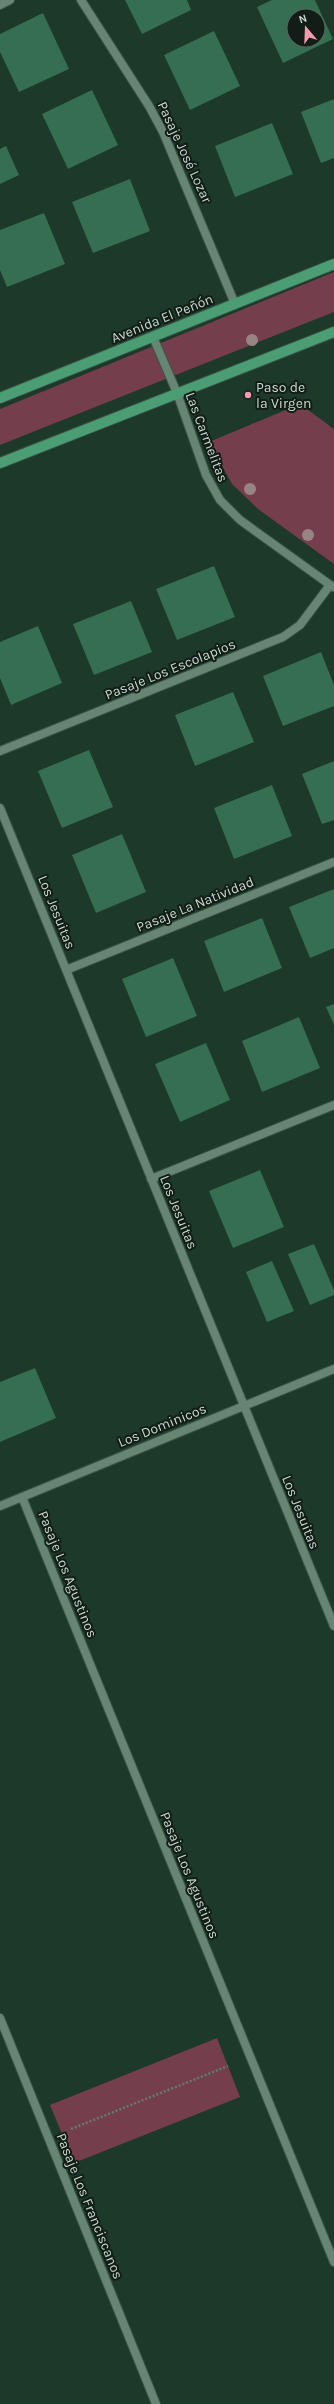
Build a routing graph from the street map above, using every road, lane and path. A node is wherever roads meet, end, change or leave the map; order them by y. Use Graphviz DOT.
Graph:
graph roads {
  1 [pos="10,0"];
  2 [pos="81,0"];
  3 [pos="0,5"];
  4 [pos="334,264"];
  5 [pos="235,304"];
  6 [pos="334,332"];
  7 [pos="153,338"];
  8 [pos="177,393"];
  9 [pos="0,398"];
  10 [pos="0,463"];
  11 [pos="332,586"];
  12 [pos="0,751"];
  13 [pos="0,808"];
  14 [pos="334,862"];
  15 [pos="66,970"];
  16 [pos="334,1105"];
  17 [pos="152,1179"];
  18 [pos="334,1369"];
  19 [pos="244,1406"];
  20 [pos="22,1497"];
  21 [pos="0,1506"];
  22 [pos="334,1626"];
  23 [pos="0,2018"];
  24 [pos="250,2056"];
  25 [pos="49,2138"];
  26 [pos="334,2262"];
  27 [pos="156,2404"];
  1 -- 3 [label="street"];
  2 -- 5 [label="street, Pasaje José Lozar"];
  4 -- 5 [label="main road, Avenida El Peñón"];
  5 -- 7 [label="main road, Avenida El Peñón"];
  6 -- 8 [label="main road"];
  7 -- 8 [label="street, Las Carmelitas"];
  7 -- 9 [label="main road, Avenida El Peñón"];
  8 -- 10 [label="main road"];
  8 -- 11 [label="street, Las Carmelitas"];
  11 -- 12 [label="street, Pasaje Los Escolapios"];
  13 -- 15 [label="street, Los Jesuitas"];
  14 -- 15 [label="street, Pasaje La Natividad"];
  15 -- 17 [label="street, Los Jesuitas"];
  16 -- 17 [label="street"];
  17 -- 19 [label="street, Los Jesuitas"];
  18 -- 19 [label="street, Los Dominicos"];
  19 -- 20 [label="street, Los Dominicos"];
  19 -- 22 [label="street, Los Jesuitas"];
  20 -- 21 [label="street, Los Dominicos"];
  20 -- 24 [label="street, Pasaje Los Agustinos"];
  23 -- 25 [label="street, Pasaje Los Franciscanos"];
  24 -- 25 [label="path"];
  24 -- 26 [label="street, Pasaje Los Agustinos"];
  25 -- 27 [label="street, Pasaje Los Franciscanos"];
}
